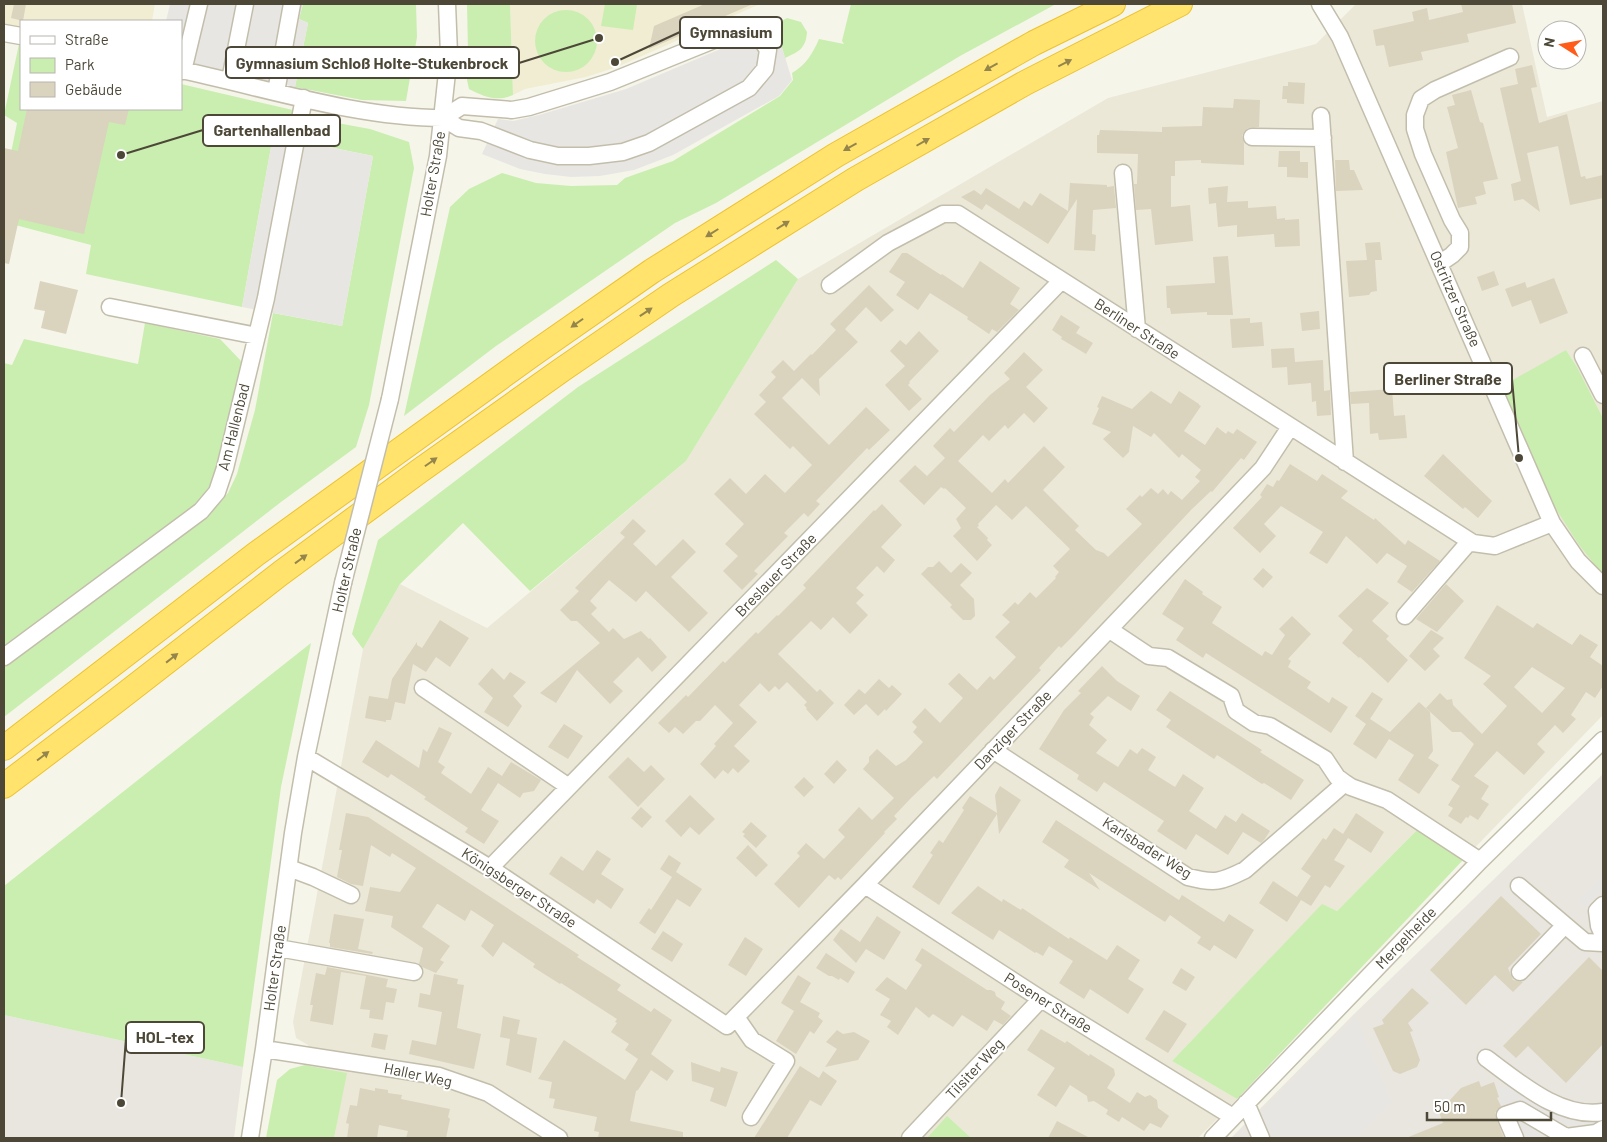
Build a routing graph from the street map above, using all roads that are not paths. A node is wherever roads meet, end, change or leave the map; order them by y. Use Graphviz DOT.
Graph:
graph roads {
  1 [pos="199,4"];
  2 [pos="245,4"];
  3 [pos="292,4"];
  4 [pos="447,4"];
  5 [pos="1113,4"];
  6 [pos="1180,4"];
  7 [pos="1320,4"];
  8 [pos="4,33"];
  9 [pos="20,36"];
  10 [pos="1510,57"];
  11 [pos="182,70"];
  12 [pos="230,80"];
  13 [pos="276,92"];
  14 [pos="304,98"];
  15 [pos="1321,116"];
  16 [pos="443,118"];
  17 [pos="1252,138"];
  18 [pos="1323,138"];
  19 [pos="1123,173"];
  20 [pos="1439,264"];
  21 [pos="1061,281"];
  22 [pos="830,285"];
  23 [pos="110,307"];
  24 [pos="1137,329"];
  25 [pos="257,336"];
  26 [pos="1583,356"];
  27 [pos="1603,395"];
  28 [pos="1290,427"];
  29 [pos="1345,462"];
  30 [pos="1552,523"];
  31 [pos="1470,541"];
  32 [pos="1603,586"];
  33 [pos="1405,616"];
  34 [pos="1110,630"];
  35 [pos="4,657"];
  36 [pos="423,688"];
  37 [pos="1603,740"];
  38 [pos="4,748"];
  39 [pos="993,750"];
  40 [pos="306,757"];
  41 [pos="1345,783"];
  42 [pos="4,786"];
  43 [pos="570,787"];
  44 [pos="1480,861"];
  45 [pos="289,868"];
  46 [pos="490,868"];
  47 [pos="865,885"];
  48 [pos="1518,886"];
  49 [pos="351,895"];
  50 [pos="1603,905"];
  51 [pos="1565,925"];
  52 [pos="1603,935"];
  53 [pos="1603,943"];
  54 [pos="278,948"];
  55 [pos="414,972"];
  56 [pos="1520,972"];
  57 [pos="1041,999"];
  58 [pos="731,1022"];
  59 [pos="264,1049"];
  60 [pos="1486,1058"];
  61 [pos="1246,1103"];
  62 [pos="1603,1112"];
  63 [pos="751,1116"];
  64 [pos="1233,1117"];
  65 [pos="1603,1129"];
  66 [pos="1565,1137"];
  67 [pos="250,1138"];
  68 [pos="559,1138"];
  69 [pos="910,1138"];
  70 [pos="1213,1138"];
  71 [pos="1261,1138"];
  72 [pos="1515,1138"];
  1 -- 11 [label="street"];
  2 -- 12 [label="street"];
  3 -- 13 [label="street"];
  4 -- 16 [label="street, Holter Straße"];
  5 -- 38 [label="highway, one-way"];
  42 -- 6 [label="highway, one-way"];
  7 -- 20 [label="street, Ostritzer Straße"];
  8 -- 9 [label="street"];
  10 -- 20 [label="street"];
  11 -- 12 [label="street"];
  12 -- 13 [label="street"];
  13 -- 14 [label="street"];
  14 -- 16 [label="street"];
  14 -- 25 [label="street, Am Hallenbad"];
  15 -- 18 [label="street"];
  16 -- 16 [label="street"];
  16 -- 40 [label="street, Holter Straße, bridge"];
  17 -- 18 [label="street"];
  18 -- 29 [label="street"];
  19 -- 24 [label="street"];
  20 -- 30 [label="street, Ostritzer Straße"];
  21 -- 22 [label="street, Berliner Straße"];
  21 -- 24 [label="street, Berliner Straße"];
  21 -- 43 [label="street, Breslauer Straße"];
  23 -- 25 [label="street"];
  24 -- 28 [label="street, Berliner Straße"];
  25 -- 35 [label="street, Am Hallenbad"];
  26 -- 27 [label="street"];
  28 -- 29 [label="street, Berliner Straße"];
  28 -- 34 [label="street, Danziger Straße"];
  29 -- 31 [label="street, Berliner Straße"];
  30 -- 31 [label="street, Berliner Straße"];
  30 -- 32 [label="street, Ostritzer Straße"];
  31 -- 33 [label="street"];
  34 -- 39 [label="street, Danziger Straße"];
  34 -- 41 [label="street"];
  36 -- 43 [label="street"];
  37 -- 44 [label="street, Mergelheide"];
  39 -- 41 [label="street, Karlsbader Weg"];
  39 -- 47 [label="street, Danziger Straße"];
  40 -- 45 [label="street, Holter Straße"];
  40 -- 46 [label="street, Königsberger Straße"];
  41 -- 44 [label="street"];
  43 -- 46 [label="street, Breslauer Straße"];
  44 -- 61 [label="street, Mergelheide"];
  45 -- 49 [label="street"];
  45 -- 54 [label="street, Holter Straße"];
  46 -- 58 [label="street, Königsberger Straße"];
  47 -- 57 [label="street, Posener Straße"];
  47 -- 58 [label="street, Danziger Straße"];
  48 -- 51 [label="street"];
  50 -- 52 [label="street"];
  51 -- 53 [label="street"];
  51 -- 56 [label="street"];
  54 -- 55 [label="street"];
  54 -- 59 [label="street, Holter Straße"];
  57 -- 64 [label="street, Posener Straße"];
  57 -- 69 [label="street, Tilsiter Weg"];
  58 -- 63 [label="street"];
  59 -- 67 [label="street, Holter Straße"];
  59 -- 68 [label="street, Haller Weg"];
  60 -- 62 [label="street"];
  61 -- 64 [label="street, Mergelheide"];
  61 -- 71 [label="street"];
  64 -- 70 [label="street, Mergelheide"];
  65 -- 66 [label="street"];
  66 -- 72 [label="street"];
}
